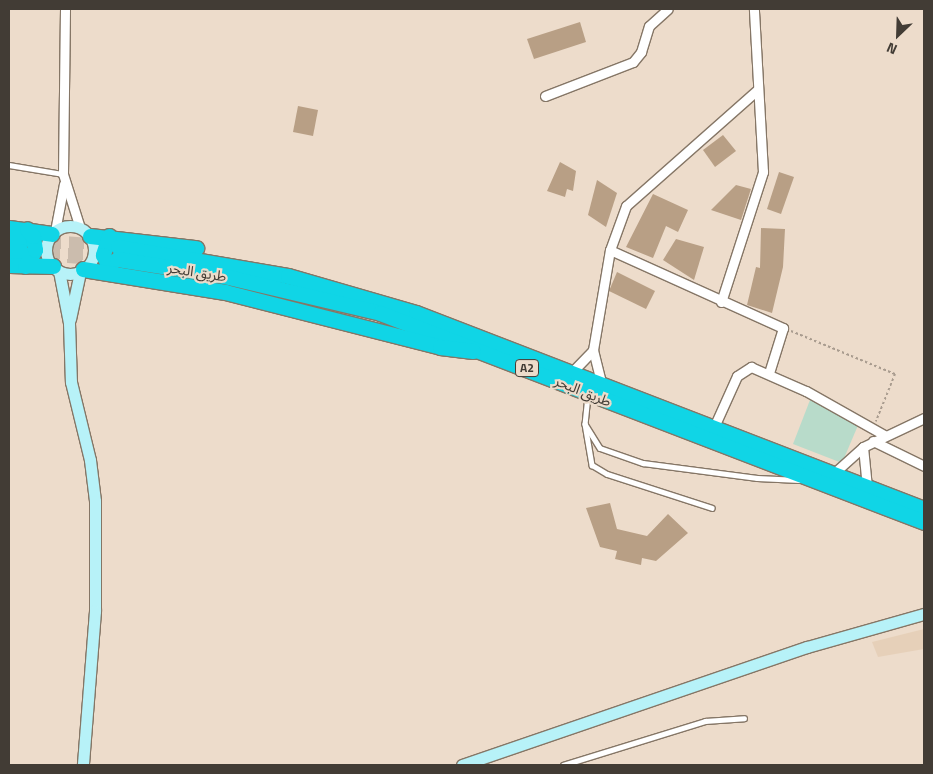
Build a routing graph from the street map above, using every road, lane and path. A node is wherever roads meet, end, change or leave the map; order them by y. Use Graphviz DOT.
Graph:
graph roads {
  1 [pos="64,9"];
  2 [pos="668,9"];
  3 [pos="754,9"];
  4 [pos="757,90"];
  5 [pos="545,96"];
  6 [pos="9,165"];
  7 [pos="63,179"];
  8 [pos="9,228"];
  9 [pos="53,232"];
  10 [pos="85,232"];
  11 [pos="19,246"];
  12 [pos="115,248"];
  13 [pos="610,250"];
  14 [pos="9,265"];
  15 [pos="56,269"];
  16 [pos="81,270"];
  17 [pos="113,274"];
  18 [pos="721,302"];
  19 [pos="69,323"];
  20 [pos="783,328"];
  21 [pos="593,350"];
  22 [pos="486,351"];
  23 [pos="573,371"];
  24 [pos="769,373"];
  25 [pos="601,382"];
  26 [pos="588,394"];
  27 [pos="924,418"];
  28 [pos="585,424"];
  29 [pos="714,428"];
  30 [pos="873,428"];
  31 [pos="884,435"];
  32 [pos="874,441"];
  33 [pos="864,447"];
  34 [pos="924,466"];
  35 [pos="833,474"];
  36 [pos="815,479"];
  37 [pos="865,483"];
  38 [pos="924,502"];
  39 [pos="712,508"];
  40 [pos="924,509"];
  41 [pos="924,522"];
  42 [pos="924,614"];
  43 [pos="744,718"];
  44 [pos="83,765"];
  45 [pos="462,765"];
  46 [pos="563,765"];
  1 -- 7 [label="street"];
  2 -- 5 [label="street"];
  3 -- 4 [label="street"];
  4 -- 13 [label="street"];
  4 -- 18 [label="street"];
  6 -- 7 [label="lane"];
  7 -- 9 [label="street"];
  7 -- 10 [label="street"];
  8 -- 11 [label="highway"];
  9 -- 10 [label="main road"];
  9 -- 11 [label="highway"];
  9 -- 15 [label="main road"];
  10 -- 12 [label="highway"];
  10 -- 16 [label="main road"];
  11 -- 14 [label="highway"];
  11 -- 15 [label="highway"];
  12 -- 17 [label="highway"];
  12 -- 22 [label="highway, طريق البحر / A2"];
  12 -- 23 [label="highway, طريق البحر / A2"];
  13 -- 18 [label="street"];
  13 -- 21 [label="street"];
  15 -- 16 [label="main road"];
  15 -- 19 [label="main road"];
  16 -- 17 [label="highway"];
  16 -- 19 [label="main road"];
  17 -- 22 [label="highway"];
  18 -- 20 [label="street"];
  19 -- 44 [label="main road"];
  20 -- 24 [label="street"];
  20 -- 30 [label="path"];
  21 -- 23 [label="street"];
  21 -- 25 [label="street"];
  22 -- 26 [label="highway, طريق البحر / A2"];
  23 -- 25 [label="highway, طريق البحر / A2"];
  24 -- 29 [label="street"];
  24 -- 30 [label="street"];
  25 -- 29 [label="highway, طريق البحر / A2"];
  26 -- 28 [label="lane"];
  26 -- 36 [label="highway, طريق البحر / A2"];
  27 -- 31 [label="street"];
  28 -- 36 [label="lane"];
  28 -- 39 [label="lane"];
  29 -- 35 [label="highway, طريق البحر / A2"];
  30 -- 31 [label="street"];
  31 -- 32 [label="street"];
  32 -- 33 [label="street"];
  32 -- 34 [label="street"];
  33 -- 35 [label="street"];
  33 -- 37 [label="street"];
  35 -- 37 [label="highway, طريق البحر / A2"];
  36 -- 41 [label="highway, طريق البحر / A2"];
  37 -- 38 [label="lane"];
  37 -- 40 [label="highway, طريق البحر / A2"];
  42 -- 45 [label="main road"];
  43 -- 46 [label="lane"];
}
